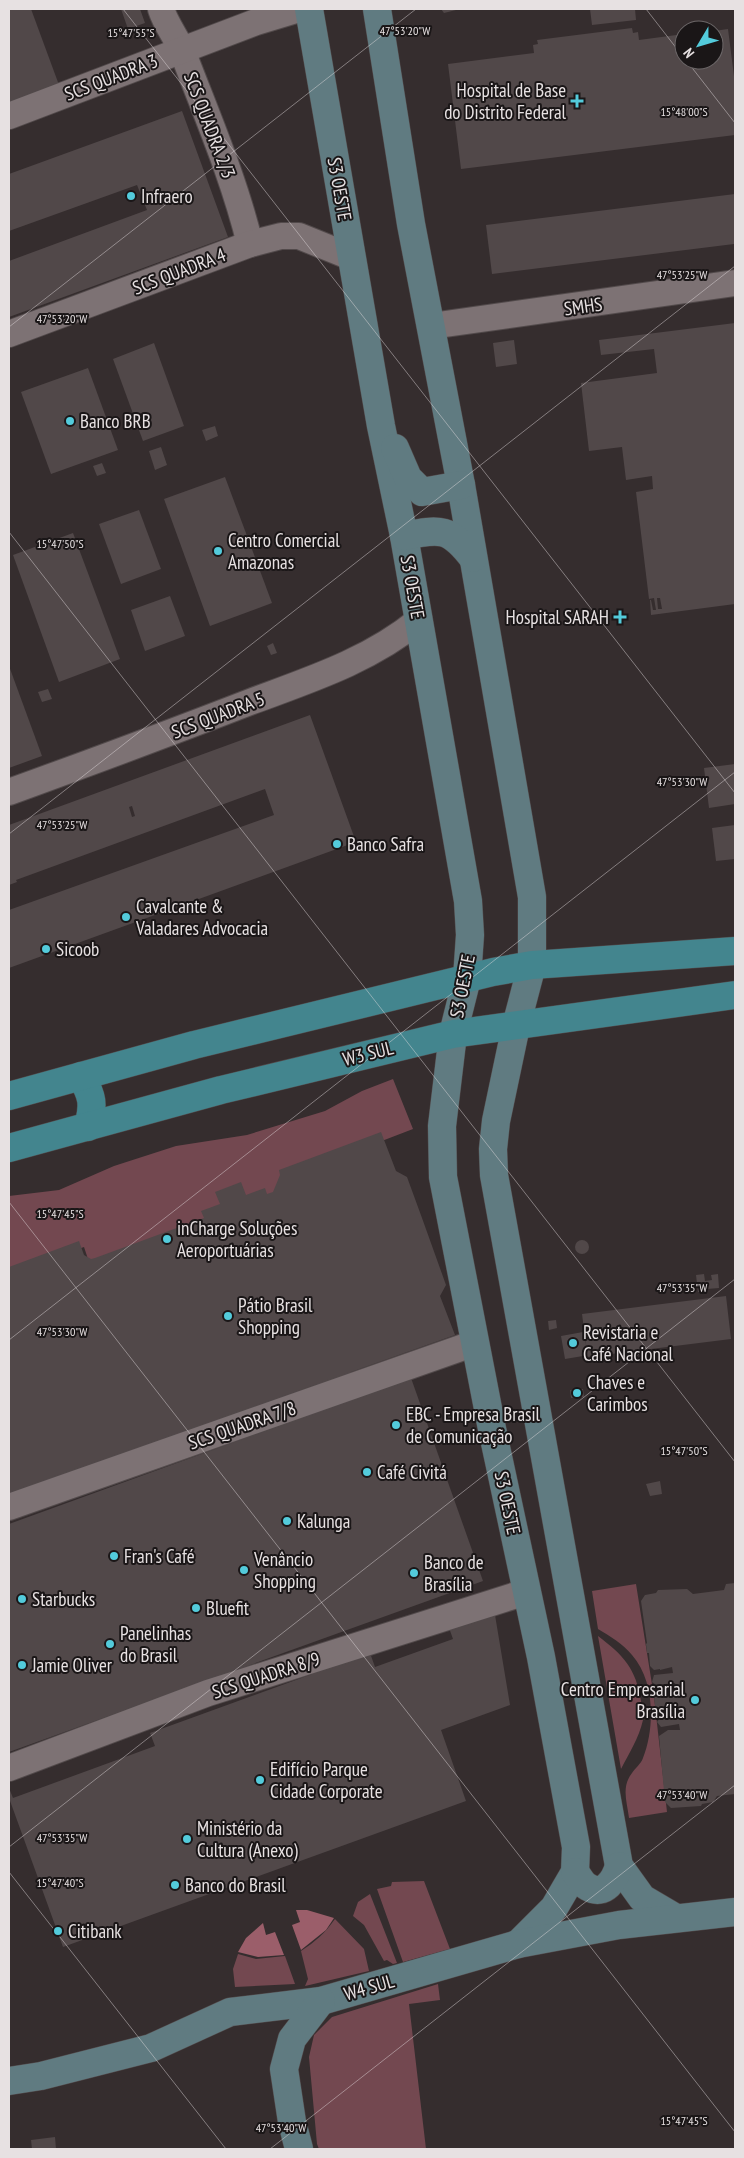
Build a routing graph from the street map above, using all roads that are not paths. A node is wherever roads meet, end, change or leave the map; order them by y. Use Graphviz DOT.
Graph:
graph roads {
  1 [pos="161,9"];
  2 [pos="299,9"];
  3 [pos="309,9"];
  4 [pos="377,9"];
  5 [pos="181,50"];
  6 [pos="9,116"];
  7 [pos="250,244"];
  8 [pos="351,257"];
  9 [pos="735,283"];
  10 [pos="431,326"];
  11 [pos="9,334"];
  12 [pos="381,426"];
  13 [pos="461,485"];
  14 [pos="404,536"];
  15 [pos="473,558"];
  16 [pos="419,620"];
  17 [pos="9,792"];
  18 [pos="735,951"];
  19 [pos="532,965"];
  20 [pos="467,978"];
  21 [pos="735,995"];
  22 [pos="516,1026"];
  23 [pos="453,1034"];
  24 [pos="81,1076"];
  25 [pos="9,1096"];
  26 [pos="88,1127"];
  27 [pos="9,1148"];
  28 [pos="475,1343"];
  29 [pos="9,1507"];
  30 [pos="526,1592"];
  31 [pos="9,1768"];
  32 [pos="619,1866"];
  33 [pos="575,1872"];
  34 [pos="735,1912"];
  35 [pos="676,1918"];
  36 [pos="518,1944"];
  37 [pos="321,2001"];
  38 [pos="9,2081"];
  39 [pos="299,2149"];
  1 -- 5 [label="street, SCS QUADRA 2/3"];
  2 -- 5 [label="street, SCS QUADRA 3"];
  3 -- 8 [label="main road, S3 OESTE"];
  4 -- 10 [label="main road"];
  5 -- 6 [label="street, SCS QUADRA 3"];
  5 -- 7 [label="street, SCS QUADRA 2/3"];
  7 -- 8 [label="street, SCS QUADRA 4"];
  7 -- 11 [label="street, SCS QUADRA 4"];
  8 -- 12 [label="main road, S3 OESTE"];
  9 -- 10 [label="street, SMHS"];
  10 -- 13 [label="main road"];
  12 -- 13 [label="main road"];
  12 -- 14 [label="main road, S3 OESTE"];
  13 -- 15 [label="main road"];
  14 -- 15 [label="main road"];
  14 -- 16 [label="main road, S3 OESTE"];
  15 -- 19 [label="main road"];
  16 -- 17 [label="street, SCS QUADRA 5"];
  16 -- 20 [label="main road, S3 OESTE"];
  18 -- 19 [label="main road"];
  19 -- 20 [label="main road"];
  19 -- 22 [label="main road"];
  20 -- 23 [label="main road, S3 OESTE"];
  20 -- 24 [label="main road"];
  21 -- 22 [label="main road, W3 SUL"];
  22 -- 23 [label="main road, W3 SUL"];
  22 -- 32 [label="main road"];
  23 -- 26 [label="main road, W3 SUL"];
  23 -- 28 [label="main road, S3 OESTE"];
  24 -- 25 [label="main road"];
  24 -- 26 [label="main road"];
  26 -- 27 [label="main road, W3 SUL"];
  28 -- 29 [label="street, SCS QUADRA 7/8"];
  28 -- 30 [label="main road, S3 OESTE"];
  30 -- 31 [label="street, SCS QUADRA 8/9"];
  30 -- 33 [label="main road, S3 OESTE"];
  32 -- 33 [label="main road"];
  32 -- 35 [label="main road"];
  33 -- 36 [label="main road, S3 OESTE"];
  34 -- 35 [label="main road, W4 SUL"];
  35 -- 36 [label="main road, W4 SUL"];
  36 -- 37 [label="main road, W4 SUL"];
  37 -- 38 [label="main road, W4 SUL"];
  37 -- 39 [label="main road"];
}
